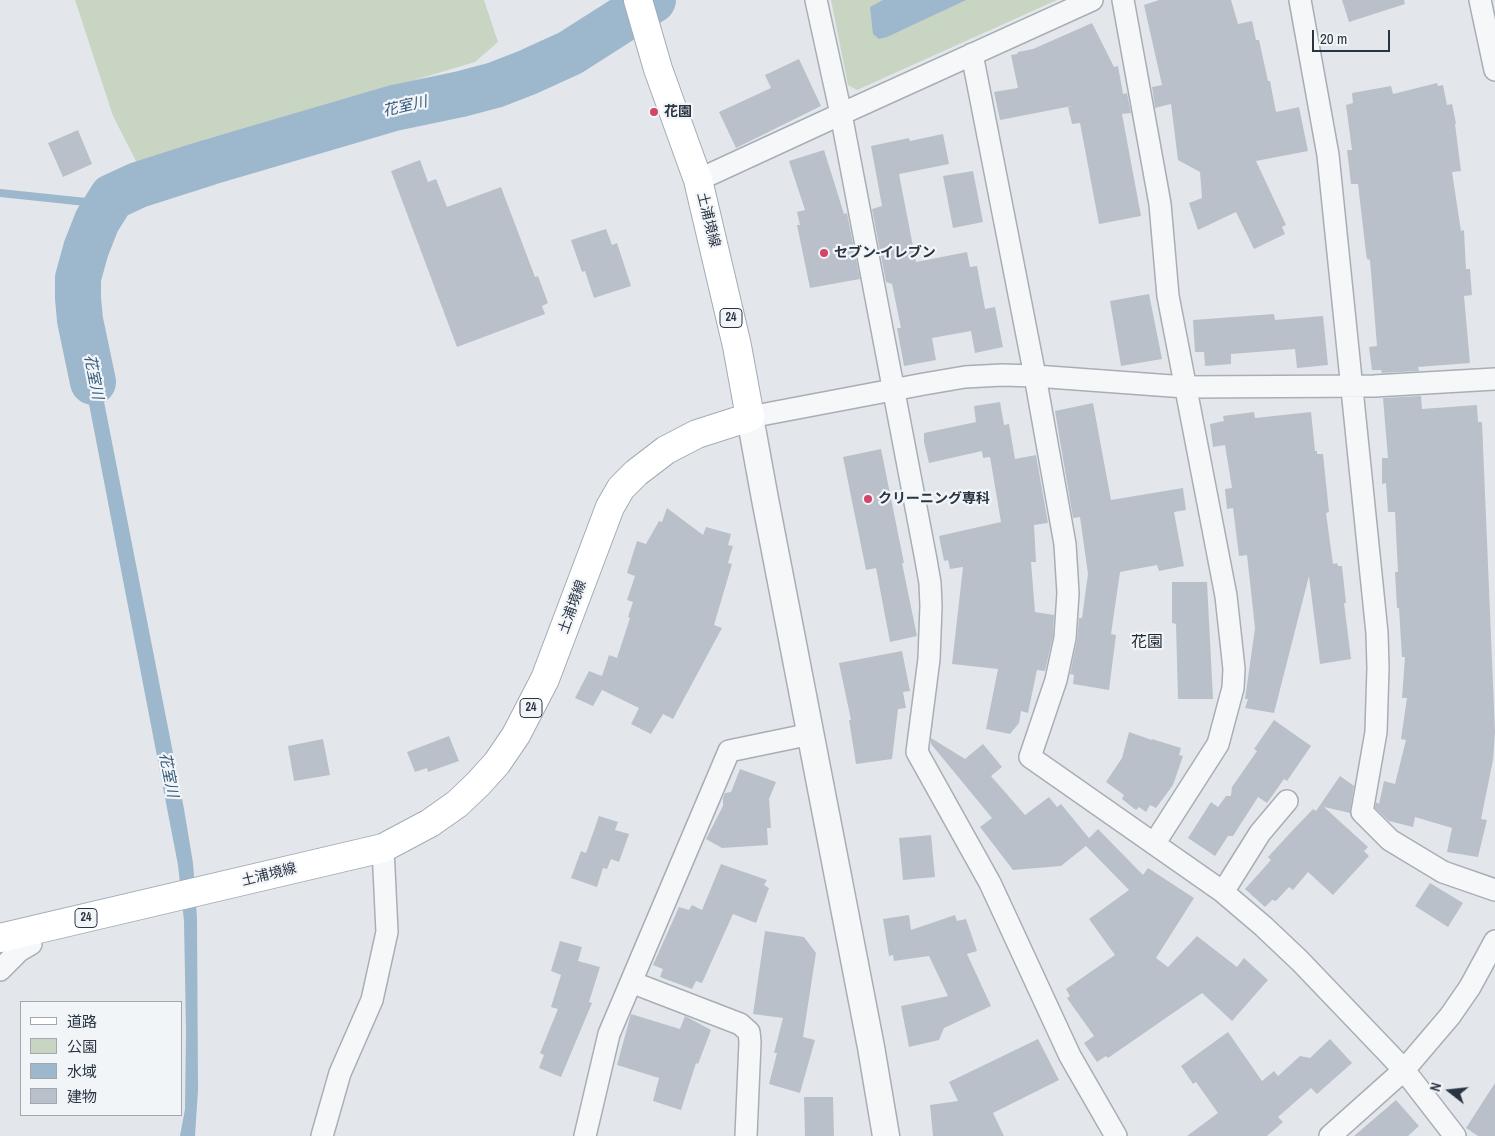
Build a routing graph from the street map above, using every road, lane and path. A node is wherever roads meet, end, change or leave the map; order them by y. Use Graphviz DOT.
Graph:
graph roads {
  1 [pos="638,0"];
  2 [pos="816,0"];
  3 [pos="1092,0"];
  4 [pos="1123,0"];
  5 [pos="1300,0"];
  6 [pos="1480,0"];
  7 [pos="972,54"];
  8 [pos="1495,70"];
  9 [pos="841,114"];
  10 [pos="698,180"];
  11 [pos="1035,376"];
  12 [pos="1495,378"];
  13 [pos="1351,386"];
  14 [pos="1185,387"];
  15 [pos="894,390"];
  16 [pos="750,417"];
  17 [pos="811,734"];
  18 [pos="1287,801"];
  19 [pos="1154,844"];
  20 [pos="383,848"];
  21 [pos="1495,890"];
  22 [pos="1223,892"];
  23 [pos="27,931"];
  24 [pos="0,938"];
  25 [pos="1495,941"];
  26 [pos="0,970"];
  27 [pos="631,982"];
  28 [pos="1404,1070"];
  29 [pos="322,1136"];
  30 [pos="585,1136"];
  31 [pos="746,1136"];
  32 [pos="886,1136"];
  33 [pos="1116,1136"];
  34 [pos="1330,1136"];
  35 [pos="1455,1136"];
  1 -- 10 [label="main road, 土浦境線 / 24"];
  2 -- 9 [label="street"];
  3 -- 7 [label="street"];
  4 -- 14 [label="street"];
  5 -- 13 [label="street"];
  6 -- 8 [label="street"];
  7 -- 9 [label="street"];
  7 -- 11 [label="street"];
  9 -- 10 [label="street"];
  9 -- 15 [label="street"];
  10 -- 16 [label="main road, 土浦境線 / 24"];
  11 -- 14 [label="street"];
  11 -- 15 [label="street"];
  11 -- 19 [label="street"];
  12 -- 13 [label="street"];
  13 -- 14 [label="street"];
  13 -- 21 [label="street"];
  14 -- 19 [label="street"];
  15 -- 16 [label="street"];
  15 -- 33 [label="street"];
  16 -- 17 [label="street"];
  16 -- 20 [label="main road, 土浦境線 / 24"];
  17 -- 27 [label="street"];
  17 -- 32 [label="street"];
  18 -- 22 [label="street"];
  19 -- 22 [label="street"];
  20 -- 23 [label="main road, 土浦境線 / 24"];
  20 -- 29 [label="street"];
  22 -- 28 [label="street"];
  23 -- 24 [label="main road, 土浦境線 / 24"];
  23 -- 26 [label="street"];
  25 -- 28 [label="street"];
  27 -- 30 [label="street"];
  27 -- 31 [label="street"];
  28 -- 34 [label="street"];
  28 -- 35 [label="street"];
}
